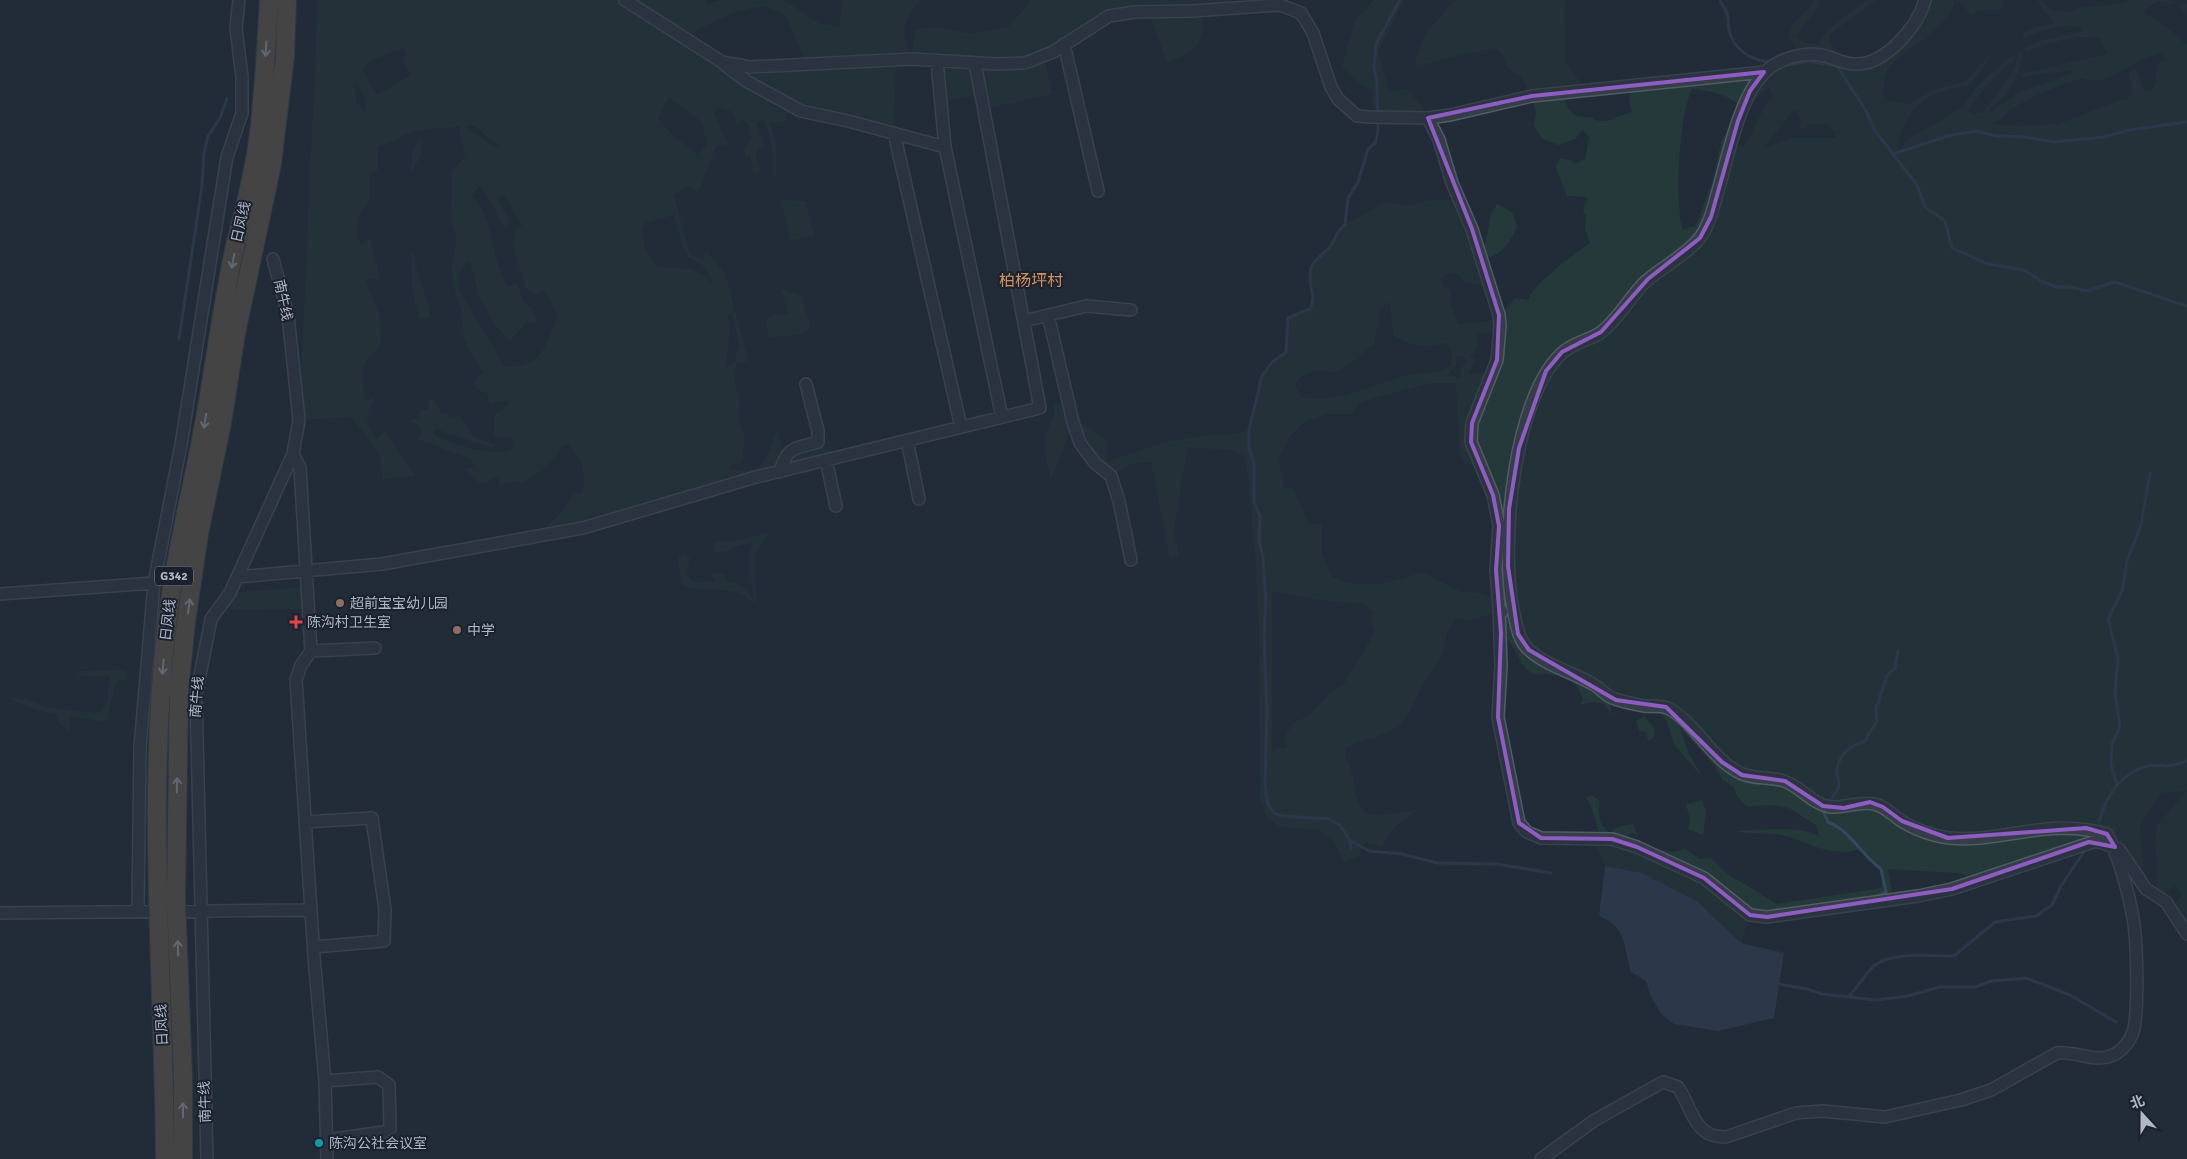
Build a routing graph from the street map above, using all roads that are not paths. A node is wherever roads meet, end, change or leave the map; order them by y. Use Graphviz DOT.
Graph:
graph roads {
  1 [pos="239,0"];
  2 [pos="268,0"];
  3 [pos="287,0"];
  4 [pos="624,0"];
  5 [pos="1925,0"];
  6 [pos="1064,44"];
  7 [pos="937,60"];
  8 [pos="722,62"];
  9 [pos="975,63"];
  10 [pos="1764,72"];
  11 [pos="1428,118"];
  12 [pos="894,133"];
  13 [pos="945,147"];
  14 [pos="1098,191"];
  15 [pos="273,259"];
  16 [pos="1131,310"];
  17 [pos="1048,315"];
  18 [pos="1024,321"];
  19 [pos="806,384"];
  20 [pos="1002,417"];
  21 [pos="961,427"];
  22 [pos="907,440"];
  23 [pos="293,454"];
  24 [pos="826,460"];
  25 [pos="780,472"];
  26 [pos="919,499"];
  27 [pos="836,506"];
  28 [pos="1131,560"];
  29 [pos="305,571"];
  30 [pos="237,577"];
  31 [pos="154,582"];
  32 [pos="0,594"];
  33 [pos="1499,607"];
  34 [pos="1518,634"];
  35 [pos="375,648"];
  36 [pos="311,651"];
  37 [pos="305,822"];
  38 [pos="2114,847"];
  39 [pos="157,910"];
  40 [pos="176,910"];
  41 [pos="199,910"];
  42 [pos="311,910"];
  43 [pos="138,911"];
  44 [pos="0,913"];
  45 [pos="2187,934"];
  46 [pos="314,947"];
  47 [pos="325,1081"];
  48 [pos="327,1140"];
  49 [pos="165,1159"];
  50 [pos="183,1159"];
  51 [pos="207,1159"];
  52 [pos="327,1159"];
  53 [pos="1541,1159"];
  1 -- 31 [label="street"];
  2 -- 39 [label="highway, 日凤线 / G342, one-way"];
  40 -- 3 [label="highway, 日凤线 / G342, one-way"];
  4 -- 8 [label="street"];
  5 -- 10 [label="street"];
  6 -- 9 [label="street"];
  6 -- 11 [label="street"];
  6 -- 14 [label="street"];
  7 -- 8 [label="street"];
  7 -- 9 [label="street"];
  7 -- 13 [label="street"];
  8 -- 12 [label="street"];
  9 -- 18 [label="street"];
  10 -- 11 [label="street"];
  10 -- 34 [label="street"];
  11 -- 33 [label="street"];
  12 -- 13 [label="street"];
  12 -- 21 [label="street"];
  13 -- 20 [label="street"];
  15 -- 23 [label="street, 南牛线"];
  16 -- 17 [label="street"];
  17 -- 18 [label="street"];
  17 -- 28 [label="street"];
  18 -- 20 [label="street"];
  19 -- 25 [label="street"];
  20 -- 21 [label="street"];
  21 -- 22 [label="street"];
  22 -- 24 [label="street"];
  22 -- 26 [label="street"];
  23 -- 29 [label="street"];
  23 -- 30 [label="street, 南牛线"];
  24 -- 25 [label="street"];
  24 -- 27 [label="street"];
  25 -- 29 [label="street"];
  29 -- 30 [label="street"];
  29 -- 36 [label="street"];
  30 -- 41 [label="street, 南牛线"];
  31 -- 32 [label="street"];
  31 -- 43 [label="street"];
  33 -- 34 [label="street"];
  33 -- 38 [label="street"];
  34 -- 38 [label="street"];
  35 -- 36 [label="street"];
  36 -- 37 [label="street"];
  37 -- 42 [label="street"];
  37 -- 46 [label="street"];
  38 -- 45 [label="street"];
  38 -- 53 [label="street"];
  39 -- 40 [label="street"];
  39 -- 43 [label="street"];
  39 -- 49 [label="highway, 日凤线 / G342"];
  40 -- 41 [label="street"];
  50 -- 40 [label="highway, 日凤线 / G342, one-way"];
  41 -- 42 [label="street"];
  41 -- 51 [label="street, 南牛线"];
  42 -- 46 [label="street"];
  43 -- 44 [label="street"];
  46 -- 47 [label="street"];
  47 -- 48 [label="street"];
  47 -- 48 [label="street"];
  48 -- 52 [label="street"];
}
